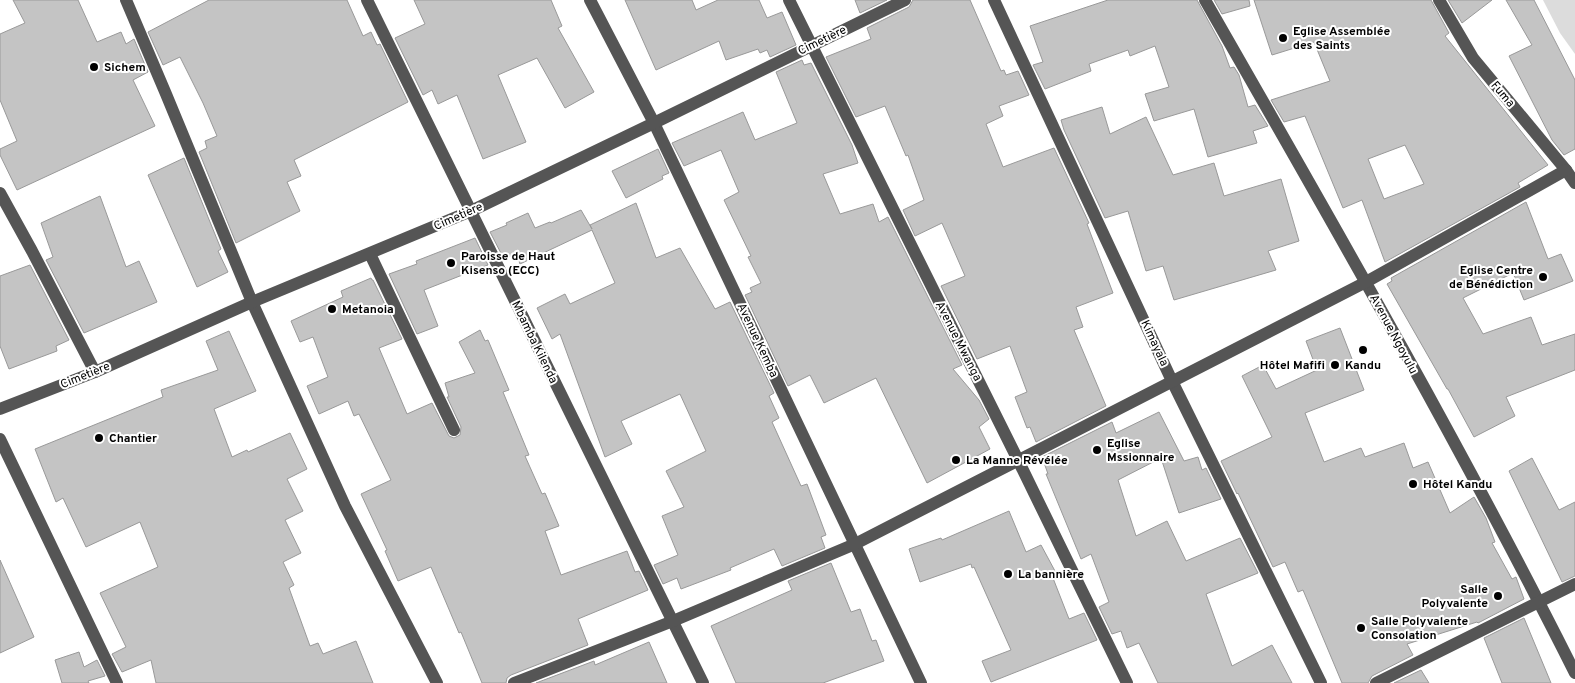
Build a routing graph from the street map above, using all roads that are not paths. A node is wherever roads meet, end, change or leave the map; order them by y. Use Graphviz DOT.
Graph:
graph roads {
  1 [pos="126,0"];
  2 [pos="367,0"];
  3 [pos="590,0"];
  4 [pos="789,0"];
  5 [pos="905,0"];
  6 [pos="994,0"];
  7 [pos="1205,0"];
  8 [pos="1439,0"];
  9 [pos="811,46"];
  10 [pos="654,123"];
  11 [pos="1566,170"];
  12 [pos="1575,183"];
  13 [pos="0,193"];
  14 [pos="471,211"];
  15 [pos="370,254"];
  16 [pos="1366,282"];
  17 [pos="252,302"];
  18 [pos="95,372"];
  19 [pos="1172,381"];
  20 [pos="0,409"];
  21 [pos="454,430"];
  22 [pos="0,439"];
  23 [pos="1018,460"];
  24 [pos="855,544"];
  25 [pos="1575,584"];
  26 [pos="1539,602"];
  27 [pos="673,621"];
  28 [pos="1575,674"];
  29 [pos="117,683"];
  30 [pos="437,683"];
  31 [pos="514,683"];
  32 [pos="703,683"];
  33 [pos="921,683"];
  34 [pos="1127,683"];
  35 [pos="1321,683"];
  36 [pos="1376,683"];
  1 -- 17 [label="street"];
  2 -- 14 [label="street, Mbamba Kilenda"];
  3 -- 10 [label="street, Avenue Kemba"];
  4 -- 9 [label="street, Avenue Mwanga"];
  5 -- 9 [label="street, Cimetière"];
  6 -- 19 [label="street, Kimayala"];
  7 -- 16 [label="street, Avenue Ngoyulu"];
  8 -- 11 [label="street, Fuma"];
  9 -- 10 [label="street, Cimetière"];
  9 -- 23 [label="street, Avenue Mwanga"];
  10 -- 14 [label="street, Cimetière"];
  10 -- 24 [label="street, Avenue Kemba"];
  11 -- 12 [label="street, Fuma"];
  11 -- 16 [label="street"];
  13 -- 18 [label="street"];
  14 -- 15 [label="street, Cimetière"];
  14 -- 27 [label="street, Mbamba Kilenda"];
  15 -- 17 [label="street, Cimetière"];
  15 -- 21 [label="street"];
  16 -- 19 [label="street"];
  16 -- 26 [label="street, Avenue Ngoyulu"];
  17 -- 18 [label="street, Cimetière"];
  17 -- 30 [label="street"];
  18 -- 20 [label="street, Cimetière"];
  19 -- 23 [label="street"];
  19 -- 35 [label="street, Kimayala"];
  22 -- 29 [label="street"];
  23 -- 24 [label="street"];
  23 -- 34 [label="street, Avenue Mwanga"];
  24 -- 27 [label="street"];
  24 -- 33 [label="street, Avenue Kemba"];
  25 -- 26 [label="street"];
  26 -- 28 [label="street, Avenue Ngoyulu"];
  26 -- 36 [label="street"];
  27 -- 31 [label="street"];
  27 -- 32 [label="street, Mbamba Kilenda"];
}
